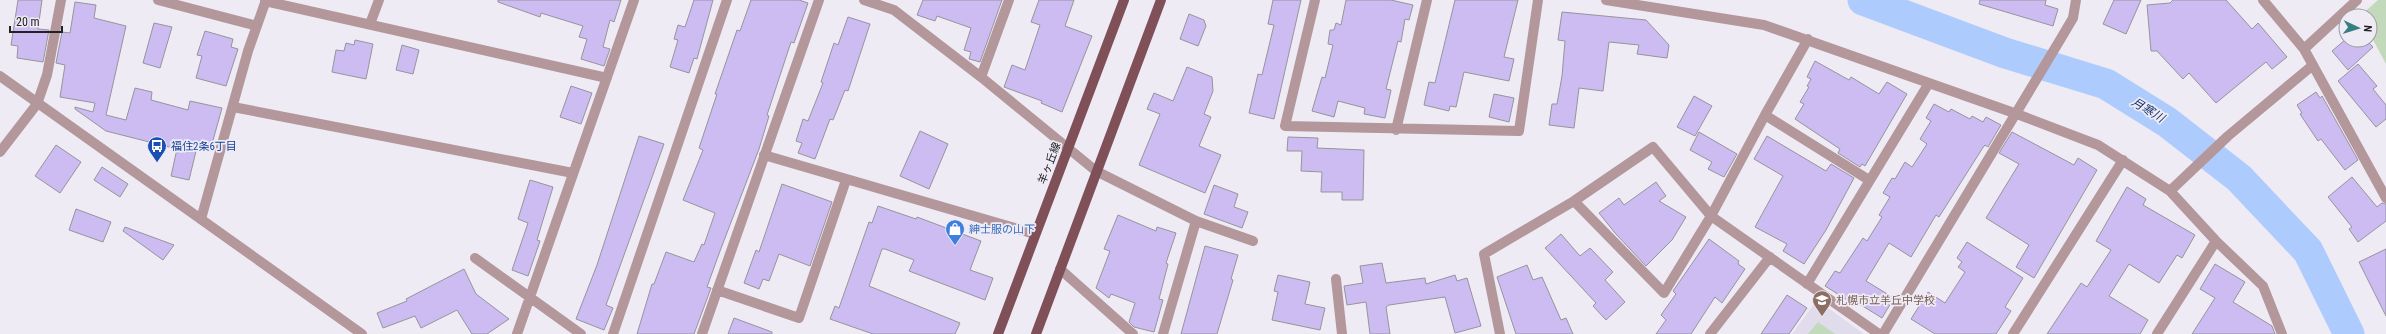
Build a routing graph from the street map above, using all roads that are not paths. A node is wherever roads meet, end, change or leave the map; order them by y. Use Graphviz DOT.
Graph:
graph roads {
  1 [pos="61,0"];
  2 [pos="158,0"];
  3 [pos="266,0"];
  4 [pos="378,0"];
  5 [pos="634,0"];
  6 [pos="727,0"];
  7 [pos="819,0"];
  8 [pos="864,0"];
  9 [pos="1009,0"];
  10 [pos="1124,0"];
  11 [pos="1161,0"];
  12 [pos="1315,0"];
  13 [pos="1427,0"];
  14 [pos="1538,0"];
  15 [pos="1606,0"];
  16 [pos="2076,0"];
  17 [pos="2263,0"];
  18 [pos="2357,0"];
  19 [pos="370,24"];
  20 [pos="256,26"];
  21 [pos="1808,39"];
  22 [pos="2304,49"];
  23 [pos="2313,65"];
  24 [pos="0,76"];
  25 [pos="981,77"];
  26 [pos="607,78"];
  27 [pos="1929,83"];
  28 [pos="37,104"];
  29 [pos="233,107"];
  30 [pos="2017,114"];
  31 [pos="1765,115"];
  32 [pos="1396,130"];
  33 [pos="1068,147"];
  34 [pos="0,152"];
  35 [pos="764,155"];
  36 [pos="2123,160"];
  37 [pos="1096,171"];
  38 [pos="573,173"];
  39 [pos="846,180"];
  40 [pos="1869,180"];
  41 [pos="2170,192"];
  42 [pos="2386,198"];
  43 [pos="1574,201"];
  44 [pos="1711,216"];
  45 [pos="201,219"];
  46 [pos="1196,222"];
  47 [pos="1035,234"];
  48 [pos="1253,241"];
  49 [pos="2216,241"];
  50 [pos="1770,257"];
  51 [pos="475,258"];
  52 [pos="1060,269"];
  53 [pos="1336,280"];
  54 [pos="1807,284"];
  55 [pos="717,290"];
  56 [pos="530,297"];
  57 [pos="362,334"];
  58 [pos="517,334"];
  59 [pos="581,334"];
  60 [pos="613,334"];
  61 [pos="702,334"];
  62 [pos="998,334"];
  63 [pos="1036,334"];
  64 [pos="1133,334"];
  65 [pos="1163,334"];
  66 [pos="1342,334"];
  67 [pos="1500,334"];
  68 [pos="1710,334"];
  69 [pos="1879,334"];
  70 [pos="1883,334"];
  71 [pos="2012,334"];
  72 [pos="2157,334"];
  73 [pos="2282,334"];
  1 -- 28 [label="street"];
  2 -- 20 [label="street"];
  3 -- 19 [label="street"];
  3 -- 20 [label="street"];
  4 -- 19 [label="street"];
  5 -- 26 [label="street"];
  6 -- 60 [label="street"];
  7 -- 35 [label="street"];
  8 -- 25 [label="street"];
  9 -- 25 [label="street"];
  10 -- 33 [label="main road, 羊ヶ丘線"];
  11 -- 37 [label="main road"];
  12 -- 32 [label="street"];
  13 -- 32 [label="street"];
  14 -- 32 [label="street"];
  15 -- 21 [label="street"];
  16 -- 30 [label="street"];
  17 -- 22 [label="street"];
  18 -- 22 [label="street"];
  19 -- 26 [label="street"];
  20 -- 29 [label="street"];
  21 -- 27 [label="street"];
  21 -- 31 [label="street"];
  22 -- 23 [label="street"];
  23 -- 41 [label="street"];
  23 -- 42 [label="street"];
  24 -- 28 [label="street"];
  25 -- 33 [label="street"];
  26 -- 38 [label="street"];
  27 -- 30 [label="street"];
  27 -- 40 [label="street"];
  28 -- 34 [label="street"];
  28 -- 45 [label="street"];
  29 -- 38 [label="street"];
  29 -- 45 [label="street"];
  30 -- 36 [label="street"];
  30 -- 70 [label="street"];
  31 -- 40 [label="street"];
  31 -- 44 [label="street"];
  33 -- 37 [label="street"];
  33 -- 47 [label="main road, 羊ヶ丘線"];
  35 -- 39 [label="street"];
  35 -- 55 [label="street"];
  36 -- 41 [label="street"];
  36 -- 71 [label="street"];
  37 -- 46 [label="street"];
  37 -- 52 [label="main road"];
  38 -- 56 [label="street"];
  39 -- 47 [label="street"];
  39 -- 55 [label="street"];
  40 -- 54 [label="street"];
  41 -- 49 [label="street"];
  43 -- 44 [label="street"];
  43 -- 44 [label="street"];
  43 -- 67 [label="street"];
  44 -- 50 [label="street"];
  45 -- 57 [label="street"];
  46 -- 48 [label="street"];
  46 -- 65 [label="street"];
  47 -- 62 [label="main road, 羊ヶ丘線"];
  49 -- 72 [label="street"];
  49 -- 73 [label="street"];
  50 -- 54 [label="street"];
  50 -- 68 [label="street"];
  51 -- 56 [label="street"];
  52 -- 63 [label="main road"];
  52 -- 64 [label="street"];
  53 -- 66 [label="street"];
  54 -- 69 [label="street"];
  55 -- 61 [label="street"];
  56 -- 58 [label="street"];
  56 -- 59 [label="street"];
}
